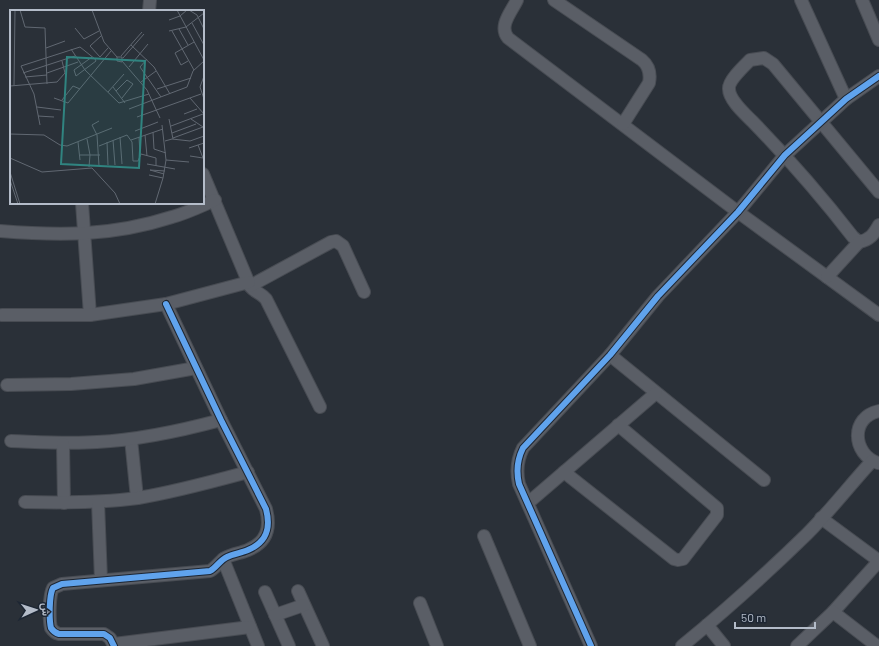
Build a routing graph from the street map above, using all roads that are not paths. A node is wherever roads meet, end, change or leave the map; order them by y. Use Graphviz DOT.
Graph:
graph roads {
  1 [pos="150,0"];
  2 [pos="517,0"];
  3 [pos="554,0"];
  4 [pos="801,0"];
  5 [pos="862,0"];
  6 [pos="149,10"];
  7 [pos="879,40"];
  8 [pos="879,76"];
  9 [pos="846,99"];
  10 [pos="821,121"];
  11 [pos="623,124"];
  12 [pos="785,155"];
  13 [pos="204,176"];
  14 [pos="879,192"];
  15 [pos="215,200"];
  16 [pos="82,204"];
  17 [pos="738,212"];
  18 [pos="879,225"];
  19 [pos="0,231"];
  20 [pos="84,234"];
  21 [pos="860,242"];
  22 [pos="827,277"];
  23 [pos="249,284"];
  24 [pos="364,292"];
  25 [pos="166,304"];
  26 [pos="2,315"];
  27 [pos="90,315"];
  28 [pos="879,315"];
  29 [pos="610,355"];
  30 [pos="196,368"];
  31 [pos="7,385"];
  32 [pos="656,393"];
  33 [pos="320,407"];
  34 [pos="879,411"];
  35 [pos="221,420"];
  36 [pos="618,425"];
  37 [pos="131,439"];
  38 [pos="11,441"];
  39 [pos="63,444"];
  40 [pos="876,462"];
  41 [pos="248,472"];
  42 [pos="564,472"];
  43 [pos="764,480"];
  44 [pos="137,498"];
  45 [pos="25,502"];
  46 [pos="98,502"];
  47 [pos="64,503"];
  48 [pos="528,503"];
  49 [pos="821,518"];
  50 [pos="484,536"];
  51 [pos="223,559"];
  52 [pos="879,561"];
  53 [pos="102,580"];
  54 [pos="298,591"];
  55 [pos="265,592"];
  56 [pos="420,604"];
  57 [pos="304,605"];
  58 [pos="833,612"];
  59 [pos="275,615"];
  60 [pos="707,626"];
  61 [pos="250,627"];
  62 [pos="114,645"];
  63 [pos="258,646"];
  64 [pos="289,646"];
  65 [pos="323,646"];
  66 [pos="438,646"];
  67 [pos="530,646"];
  68 [pos="591,646"];
  69 [pos="682,646"];
  70 [pos="724,646"];
  71 [pos="797,646"];
  72 [pos="877,646"];
  1 -- 6 [label="street"];
  2 -- 11 [label="street"];
  3 -- 11 [label="street"];
  4 -- 9 [label="street"];
  5 -- 7 [label="street"];
  8 -- 9 [label="street"];
  9 -- 10 [label="street"];
  10 -- 12 [label="street"];
  10 -- 12 [label="street"];
  10 -- 14 [label="street"];
  11 -- 17 [label="street"];
  12 -- 17 [label="street"];
  12 -- 21 [label="street"];
  13 -- 15 [label="street"];
  15 -- 20 [label="street"];
  15 -- 23 [label="street"];
  16 -- 20 [label="street"];
  17 -- 22 [label="street"];
  17 -- 29 [label="street"];
  18 -- 21 [label="street"];
  19 -- 20 [label="street"];
  20 -- 27 [label="street"];
  21 -- 22 [label="street"];
  22 -- 28 [label="street"];
  23 -- 24 [label="street"];
  23 -- 25 [label="street"];
  23 -- 33 [label="street"];
  25 -- 27 [label="street"];
  25 -- 30 [label="street"];
  26 -- 27 [label="street"];
  29 -- 32 [label="street"];
  29 -- 48 [label="street"];
  30 -- 31 [label="street"];
  30 -- 35 [label="street"];
  32 -- 36 [label="street"];
  32 -- 43 [label="street"];
  34 -- 40 [label="street"];
  35 -- 37 [label="street"];
  35 -- 41 [label="street"];
  36 -- 42 [label="street"];
  36 -- 42 [label="street"];
  37 -- 39 [label="street"];
  37 -- 44 [label="street"];
  38 -- 39 [label="street"];
  39 -- 47 [label="street"];
  40 -- 49 [label="street"];
  41 -- 44 [label="street"];
  41 -- 51 [label="street"];
  42 -- 48 [label="street"];
  44 -- 46 [label="street"];
  45 -- 47 [label="street"];
  46 -- 47 [label="street"];
  46 -- 53 [label="street"];
  48 -- 68 [label="street"];
  49 -- 52 [label="street"];
  49 -- 60 [label="street"];
  50 -- 67 [label="street"];
  51 -- 53 [label="street"];
  51 -- 61 [label="street"];
  52 -- 58 [label="street"];
  53 -- 62 [label="street"];
  54 -- 57 [label="street"];
  55 -- 59 [label="street"];
  56 -- 66 [label="street"];
  57 -- 59 [label="street"];
  57 -- 65 [label="street"];
  58 -- 71 [label="street"];
  58 -- 72 [label="street"];
  59 -- 64 [label="street"];
  60 -- 69 [label="street"];
  60 -- 70 [label="street"];
  61 -- 62 [label="street"];
  61 -- 63 [label="street"];
}
